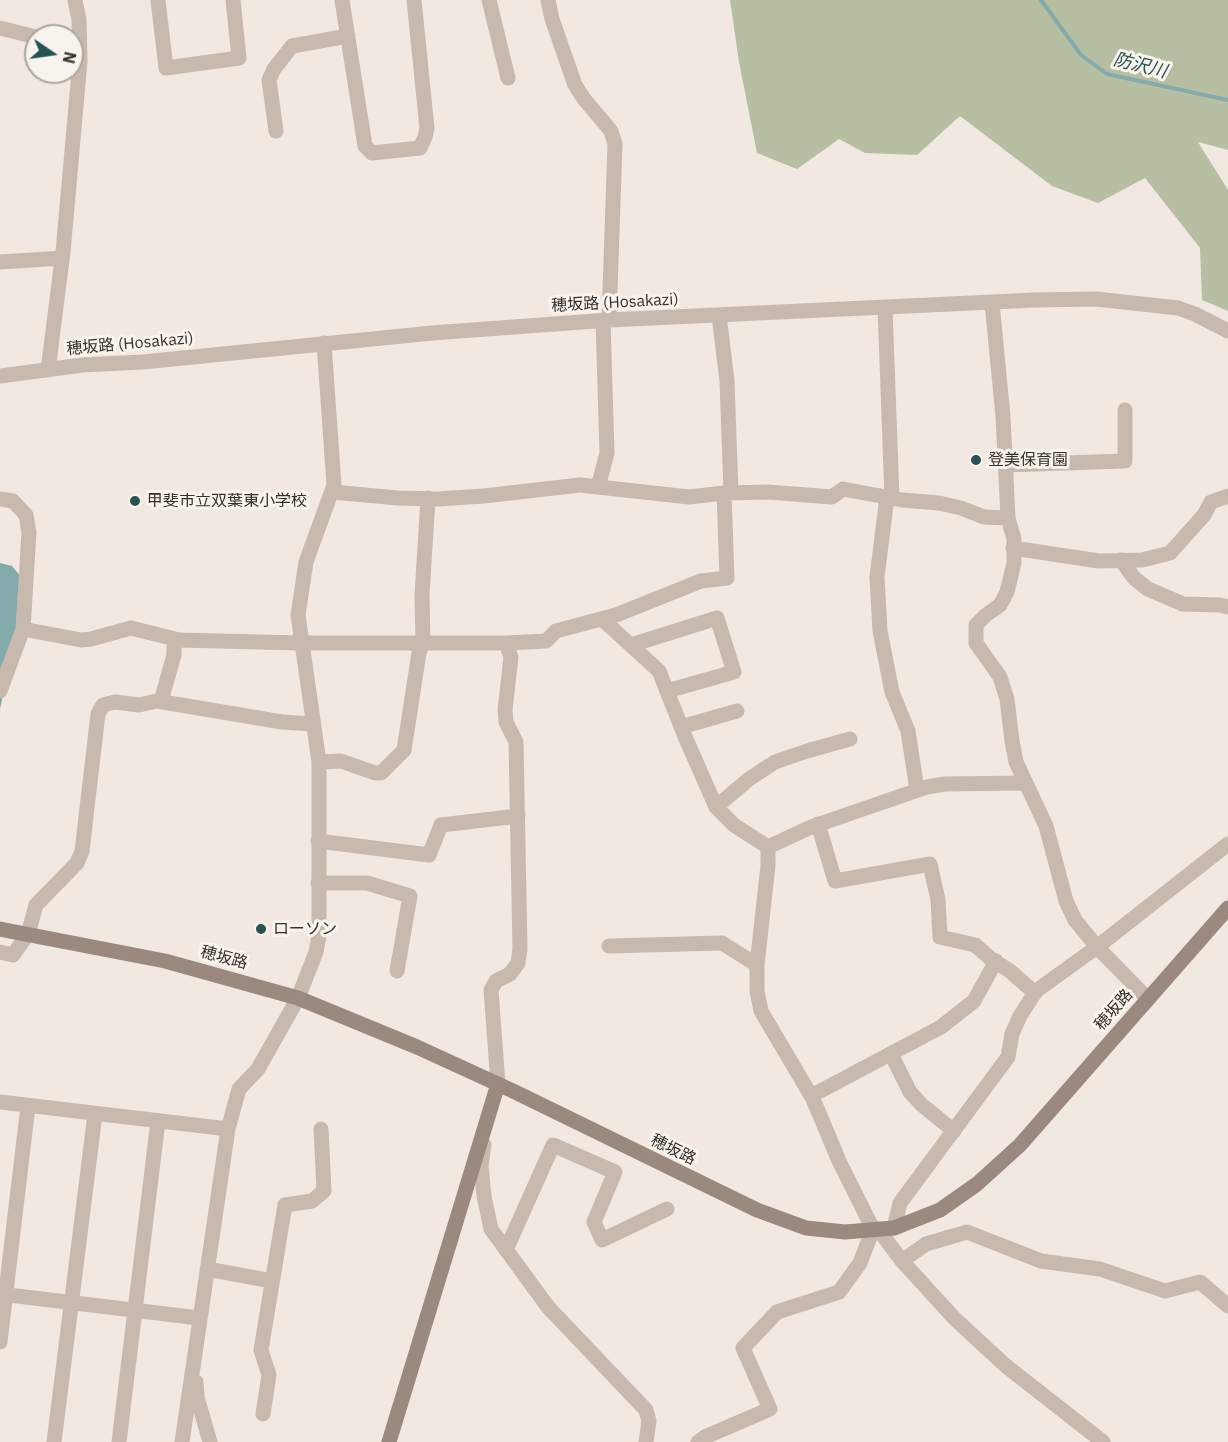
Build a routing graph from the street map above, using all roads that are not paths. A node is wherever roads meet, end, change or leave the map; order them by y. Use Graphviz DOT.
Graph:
graph roads {
  1 [pos="75,0"];
  2 [pos="158,0"];
  3 [pos="233,0"];
  4 [pos="342,0"];
  5 [pos="414,0"];
  6 [pos="489,0"];
  7 [pos="548,0"];
  8 [pos="79,24"];
  9 [pos="0,28"];
  10 [pos="24,34"];
  11 [pos="348,36"];
  12 [pos="508,78"];
  13 [pos="75,84"];
  14 [pos="276,131"];
  15 [pos="62,258"];
  16 [pos="0,262"];
  17 [pos="992,303"];
  18 [pos="885,307"];
  19 [pos="719,315"];
  20 [pos="606,321"];
  21 [pos="1228,331"];
  22 [pos="324,343"];
  23 [pos="48,370"];
  24 [pos="0,376"];
  25 [pos="1125,410"];
  26 [pos="1005,465"];
  27 [pos="598,487"];
  28 [pos="332,492"];
  29 [pos="728,493"];
  30 [pos="1228,496"];
  31 [pos="428,498"];
  32 [pos="889,498"];
  33 [pos="0,499"];
  34 [pos="1008,518"];
  35 [pos="1013,548"];
  36 [pos="1121,560"];
  37 [pos="1228,607"];
  38 [pos="602,619"];
  39 [pos="24,629"];
  40 [pos="174,639"];
  41 [pos="423,643"];
  42 [pos="506,643"];
  43 [pos="301,644"];
  44 [pos="631,645"];
  45 [pos="0,691"];
  46 [pos="667,691"];
  47 [pos="161,701"];
  48 [pos="737,711"];
  49 [pos="313,724"];
  50 [pos="681,728"];
  51 [pos="850,739"];
  52 [pos="319,762"];
  53 [pos="1025,783"];
  54 [pos="917,790"];
  55 [pos="716,807"];
  56 [pos="518,816"];
  57 [pos="818,824"];
  58 [pos="318,841"];
  59 [pos="1228,844"];
  60 [pos="768,848"];
  61 [pos="318,883"];
  62 [pos="1228,908"];
  63 [pos="0,929"];
  64 [pos="28,934"];
  65 [pos="609,946"];
  66 [pos="1097,947"];
  67 [pos="0,952"];
  68 [pos="996,961"];
  69 [pos="757,965"];
  70 [pos="397,971"];
  71 [pos="1035,993"];
  72 [pos="298,998"];
  73 [pos="1148,999"];
  74 [pos="891,1054"];
  75 [pos="498,1084"];
  76 [pos="811,1096"];
  77 [pos="0,1102"];
  78 [pos="28,1106"];
  79 [pos="95,1114"];
  80 [pos="158,1121"];
  81 [pos="486,1124"];
  82 [pos="321,1129"];
  83 [pos="228,1130"];
  84 [pos="954,1131"];
  85 [pos="667,1209"];
  86 [pos="894,1228"];
  87 [pos="875,1229"];
  88 [pos="506,1250"];
  89 [pos="902,1261"];
  90 [pos="207,1269"];
  91 [pos="272,1281"];
  92 [pos="3,1294"];
  93 [pos="71,1302"];
  94 [pos="1228,1306"];
  95 [pos="136,1310"];
  96 [pos="199,1318"];
  97 [pos="0,1342"];
  98 [pos="193,1361"];
  99 [pos="263,1414"];
  100 [pos="54,1442"];
  101 [pos="119,1442"];
  102 [pos="182,1442"];
  103 [pos="210,1442"];
  104 [pos="389,1442"];
  105 [pos="646,1442"];
  106 [pos="698,1442"];
  107 [pos="1103,1442"];
  1 -- 8 [label="street"];
  2 -- 3 [label="street"];
  4 -- 11 [label="street"];
  5 -- 11 [label="street"];
  6 -- 12 [label="street"];
  7 -- 20 [label="street"];
  9 -- 10 [label="street"];
  11 -- 14 [label="street"];
  13 -- 15 [label="street"];
  15 -- 16 [label="street"];
  15 -- 23 [label="street"];
  17 -- 18 [label="street, 穂坂路 (Hosakazi)"];
  17 -- 21 [label="street, 穂坂路 (Hosakazi)"];
  17 -- 26 [label="street"];
  18 -- 19 [label="street, 穂坂路 (Hosakazi)"];
  18 -- 32 [label="street"];
  19 -- 20 [label="street, 穂坂路 (Hosakazi)"];
  19 -- 29 [label="street"];
  20 -- 22 [label="street, 穂坂路 (Hosakazi)"];
  20 -- 27 [label="street"];
  22 -- 23 [label="street, 穂坂路 (Hosakazi)"];
  22 -- 28 [label="street"];
  23 -- 24 [label="street, 穂坂路 (Hosakazi)"];
  25 -- 26 [label="street"];
  26 -- 34 [label="street"];
  27 -- 29 [label="street"];
  27 -- 31 [label="street"];
  28 -- 31 [label="street"];
  28 -- 43 [label="street"];
  29 -- 32 [label="street"];
  29 -- 38 [label="street"];
  30 -- 36 [label="street"];
  31 -- 41 [label="street"];
  32 -- 34 [label="street"];
  32 -- 54 [label="street"];
  33 -- 39 [label="street"];
  34 -- 35 [label="street"];
  35 -- 36 [label="street"];
  35 -- 53 [label="street"];
  36 -- 37 [label="street"];
  38 -- 42 [label="street"];
  38 -- 44 [label="street"];
  39 -- 40 [label="street"];
  39 -- 45 [label="street"];
  40 -- 43 [label="street"];
  40 -- 47 [label="street"];
  41 -- 42 [label="street"];
  41 -- 43 [label="street"];
  41 -- 52 [label="street"];
  42 -- 56 [label="street"];
  43 -- 49 [label="street"];
  44 -- 46 [label="street"];
  44 -- 46 [label="street"];
  46 -- 50 [label="street"];
  47 -- 49 [label="street"];
  47 -- 64 [label="street"];
  48 -- 50 [label="street"];
  49 -- 52 [label="street"];
  50 -- 55 [label="street"];
  51 -- 55 [label="street"];
  52 -- 58 [label="street"];
  53 -- 54 [label="street"];
  53 -- 66 [label="street"];
  54 -- 57 [label="street"];
  55 -- 60 [label="street"];
  56 -- 58 [label="street"];
  56 -- 75 [label="street"];
  57 -- 60 [label="street"];
  57 -- 68 [label="street"];
  58 -- 61 [label="street"];
  59 -- 66 [label="street"];
  60 -- 69 [label="street"];
  61 -- 70 [label="street"];
  61 -- 72 [label="street"];
  62 -- 73 [label="main road, 穂坂路"];
  63 -- 64 [label="main road, 穂坂路"];
  64 -- 67 [label="street"];
  64 -- 72 [label="main road, 穂坂路"];
  65 -- 69 [label="street"];
  66 -- 71 [label="street"];
  66 -- 73 [label="street"];
  68 -- 71 [label="street"];
  68 -- 74 [label="street"];
  69 -- 76 [label="street"];
  71 -- 84 [label="street"];
  72 -- 75 [label="main road, 穂坂路"];
  72 -- 83 [label="street"];
  73 -- 86 [label="main road, 穂坂路"];
  74 -- 76 [label="street"];
  74 -- 84 [label="street"];
  75 -- 81 [label="main road"];
  75 -- 87 [label="main road, 穂坂路"];
  76 -- 87 [label="street"];
  77 -- 78 [label="street"];
  78 -- 79 [label="street"];
  78 -- 92 [label="street"];
  79 -- 80 [label="street"];
  79 -- 93 [label="street"];
  80 -- 83 [label="street"];
  80 -- 95 [label="street"];
  81 -- 88 [label="street"];
  81 -- 104 [label="main road"];
  82 -- 91 [label="street"];
  83 -- 90 [label="street"];
  84 -- 86 [label="street"];
  85 -- 88 [label="street"];
  86 -- 87 [label="main road, 穂坂路"];
  87 -- 89 [label="street"];
  87 -- 106 [label="street"];
  88 -- 105 [label="street"];
  89 -- 94 [label="street"];
  89 -- 107 [label="street"];
  90 -- 91 [label="street"];
  90 -- 96 [label="street"];
  91 -- 99 [label="street"];
  92 -- 93 [label="street"];
  92 -- 97 [label="street"];
  93 -- 95 [label="street"];
  93 -- 100 [label="street"];
  95 -- 96 [label="street"];
  95 -- 101 [label="street"];
  96 -- 98 [label="street"];
  98 -- 102 [label="street"];
  98 -- 103 [label="street"];
}
